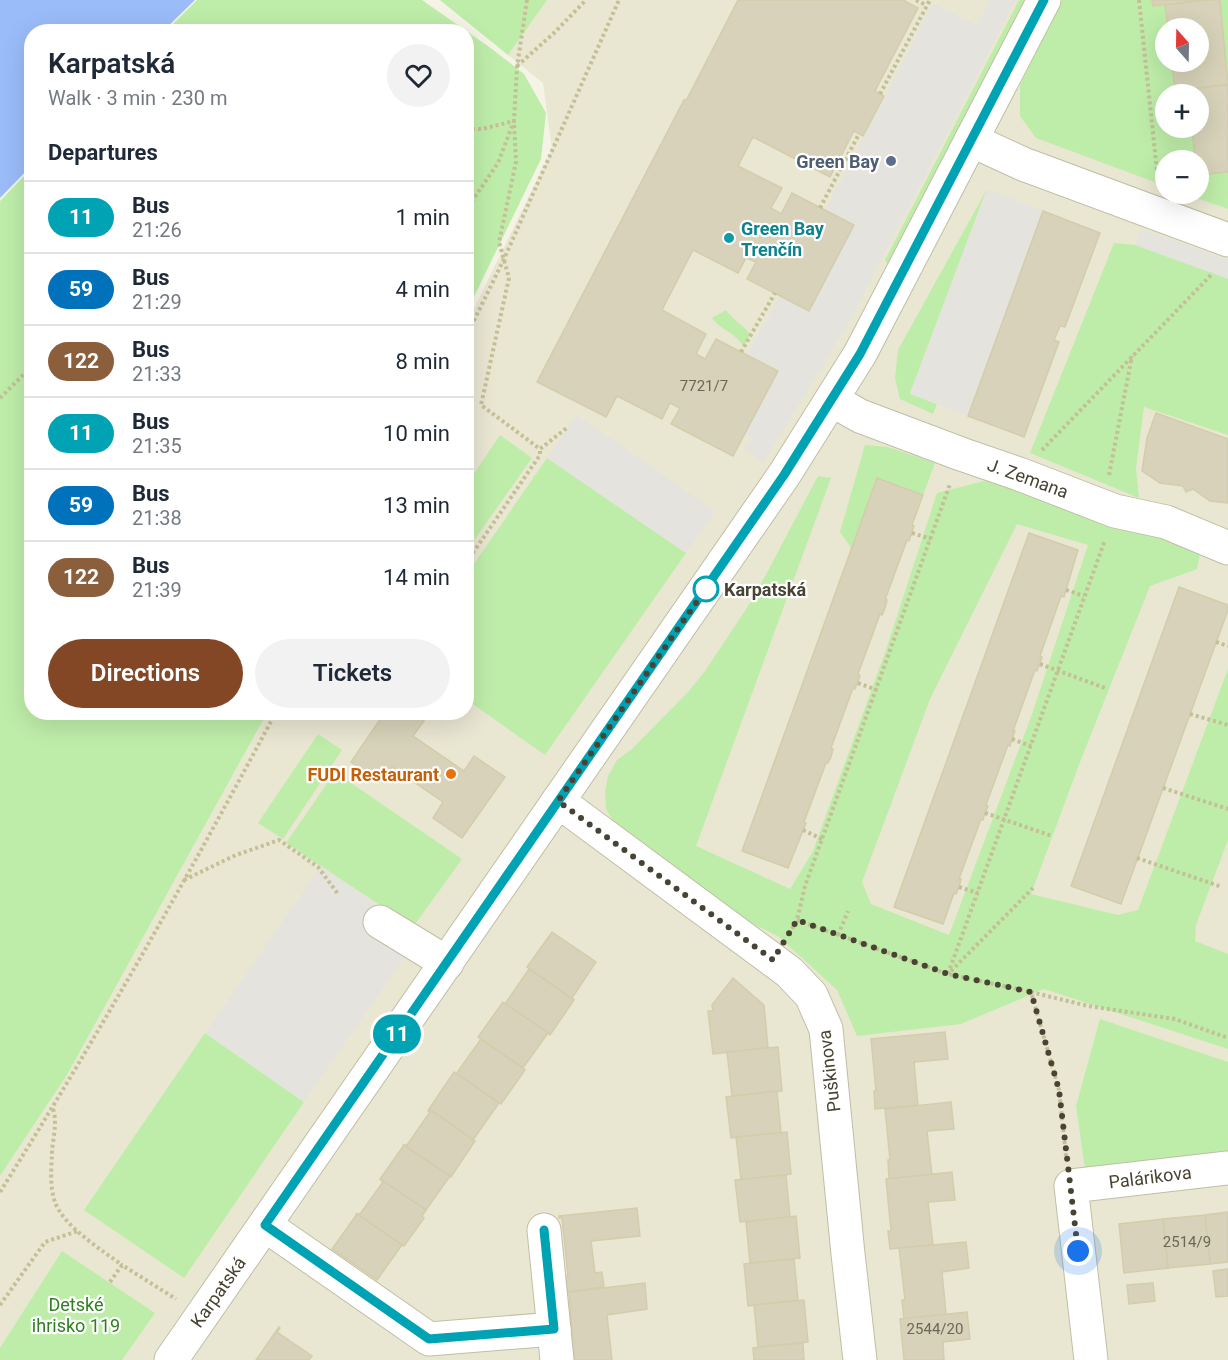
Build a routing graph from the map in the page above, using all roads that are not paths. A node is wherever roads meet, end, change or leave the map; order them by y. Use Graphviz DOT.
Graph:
graph roads {
  1 [pos="1044,0"];
  2 [pos="971,140"];
  3 [pos="1228,240"];
  4 [pos="832,400"];
  5 [pos="1228,548"];
  6 [pos="558,801"];
  7 [pos="380,922"];
  8 [pos="447,963"];
  9 [pos="1228,1168"];
  10 [pos="265,1225"];
  11 [pos="544,1230"];
  12 [pos="556,1345"];
  13 [pos="171,1360"];
  14 [pos="860,1360"];
  15 [pos="1091,1360"];
  1 -- 2 [label="street, Karpatská"];
  2 -- 3 [label="street"];
  2 -- 4 [label="street, Karpatská"];
  4 -- 5 [label="street, J. Zemana"];
  4 -- 6 [label="street, Karpatská"];
  6 -- 8 [label="street, Karpatská"];
  6 -- 14 [label="street, Puškinova"];
  7 -- 8 [label="street"];
  8 -- 10 [label="street, Karpatská"];
  9 -- 15 [label="street, Palárikova"];
  10 -- 12 [label="street"];
  10 -- 13 [label="street, Karpatská"];
  11 -- 12 [label="street"];
}
